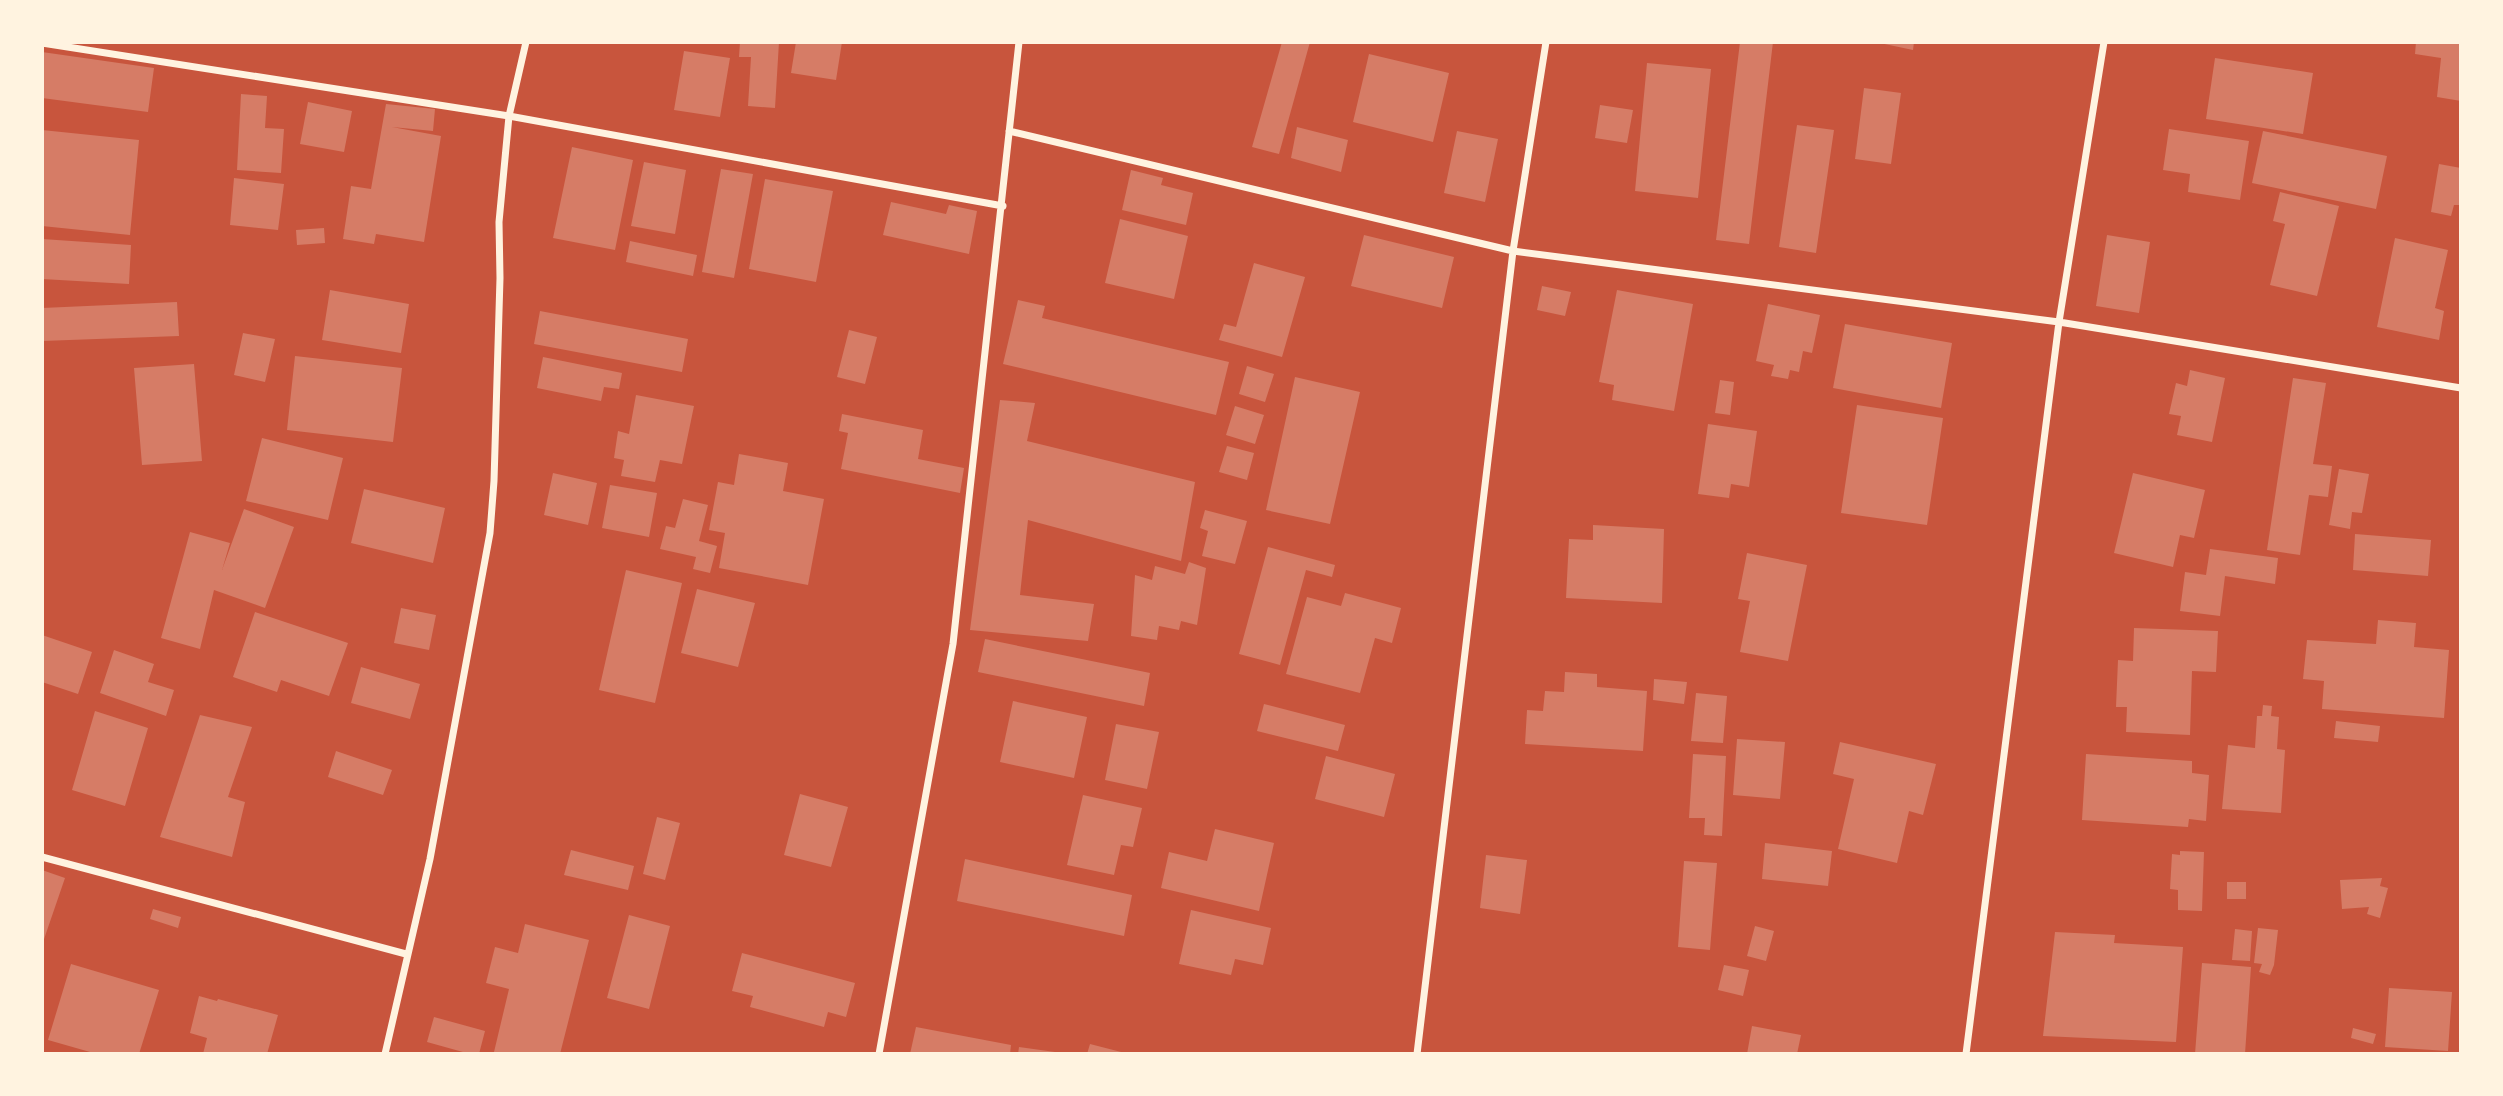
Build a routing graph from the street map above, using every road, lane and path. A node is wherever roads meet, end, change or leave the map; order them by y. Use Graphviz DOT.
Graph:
graph roads {
  1 [pos="526,42"];
  2 [pos="1019,42"];
  3 [pos="1546,42"];
  4 [pos="2104,42"];
  5 [pos="42,43"];
  6 [pos="509,116"];
  7 [pos="1009,131"];
  8 [pos="1003,206"];
  9 [pos="1513,251"];
  10 [pos="2059,322"];
  11 [pos="2461,388"];
  12 [pos="42,857"];
  13 [pos="406,954"];
  14 [pos="385,1054"];
  15 [pos="878,1054"];
  16 [pos="1417,1054"];
  17 [pos="1966,1054"];
  1 -- 6 [label="street"];
  2 -- 7 [label="street"];
  3 -- 9 [label="street"];
  4 -- 10 [label="street"];
  5 -- 6 [label="street"];
  6 -- 8 [label="street"];
  6 -- 13 [label="street"];
  7 -- 8 [label="street"];
  7 -- 9 [label="street"];
  8 -- 15 [label="street"];
  9 -- 10 [label="street"];
  9 -- 16 [label="street"];
  10 -- 11 [label="street"];
  10 -- 17 [label="street"];
  12 -- 13 [label="street"];
  13 -- 14 [label="street"];
}
